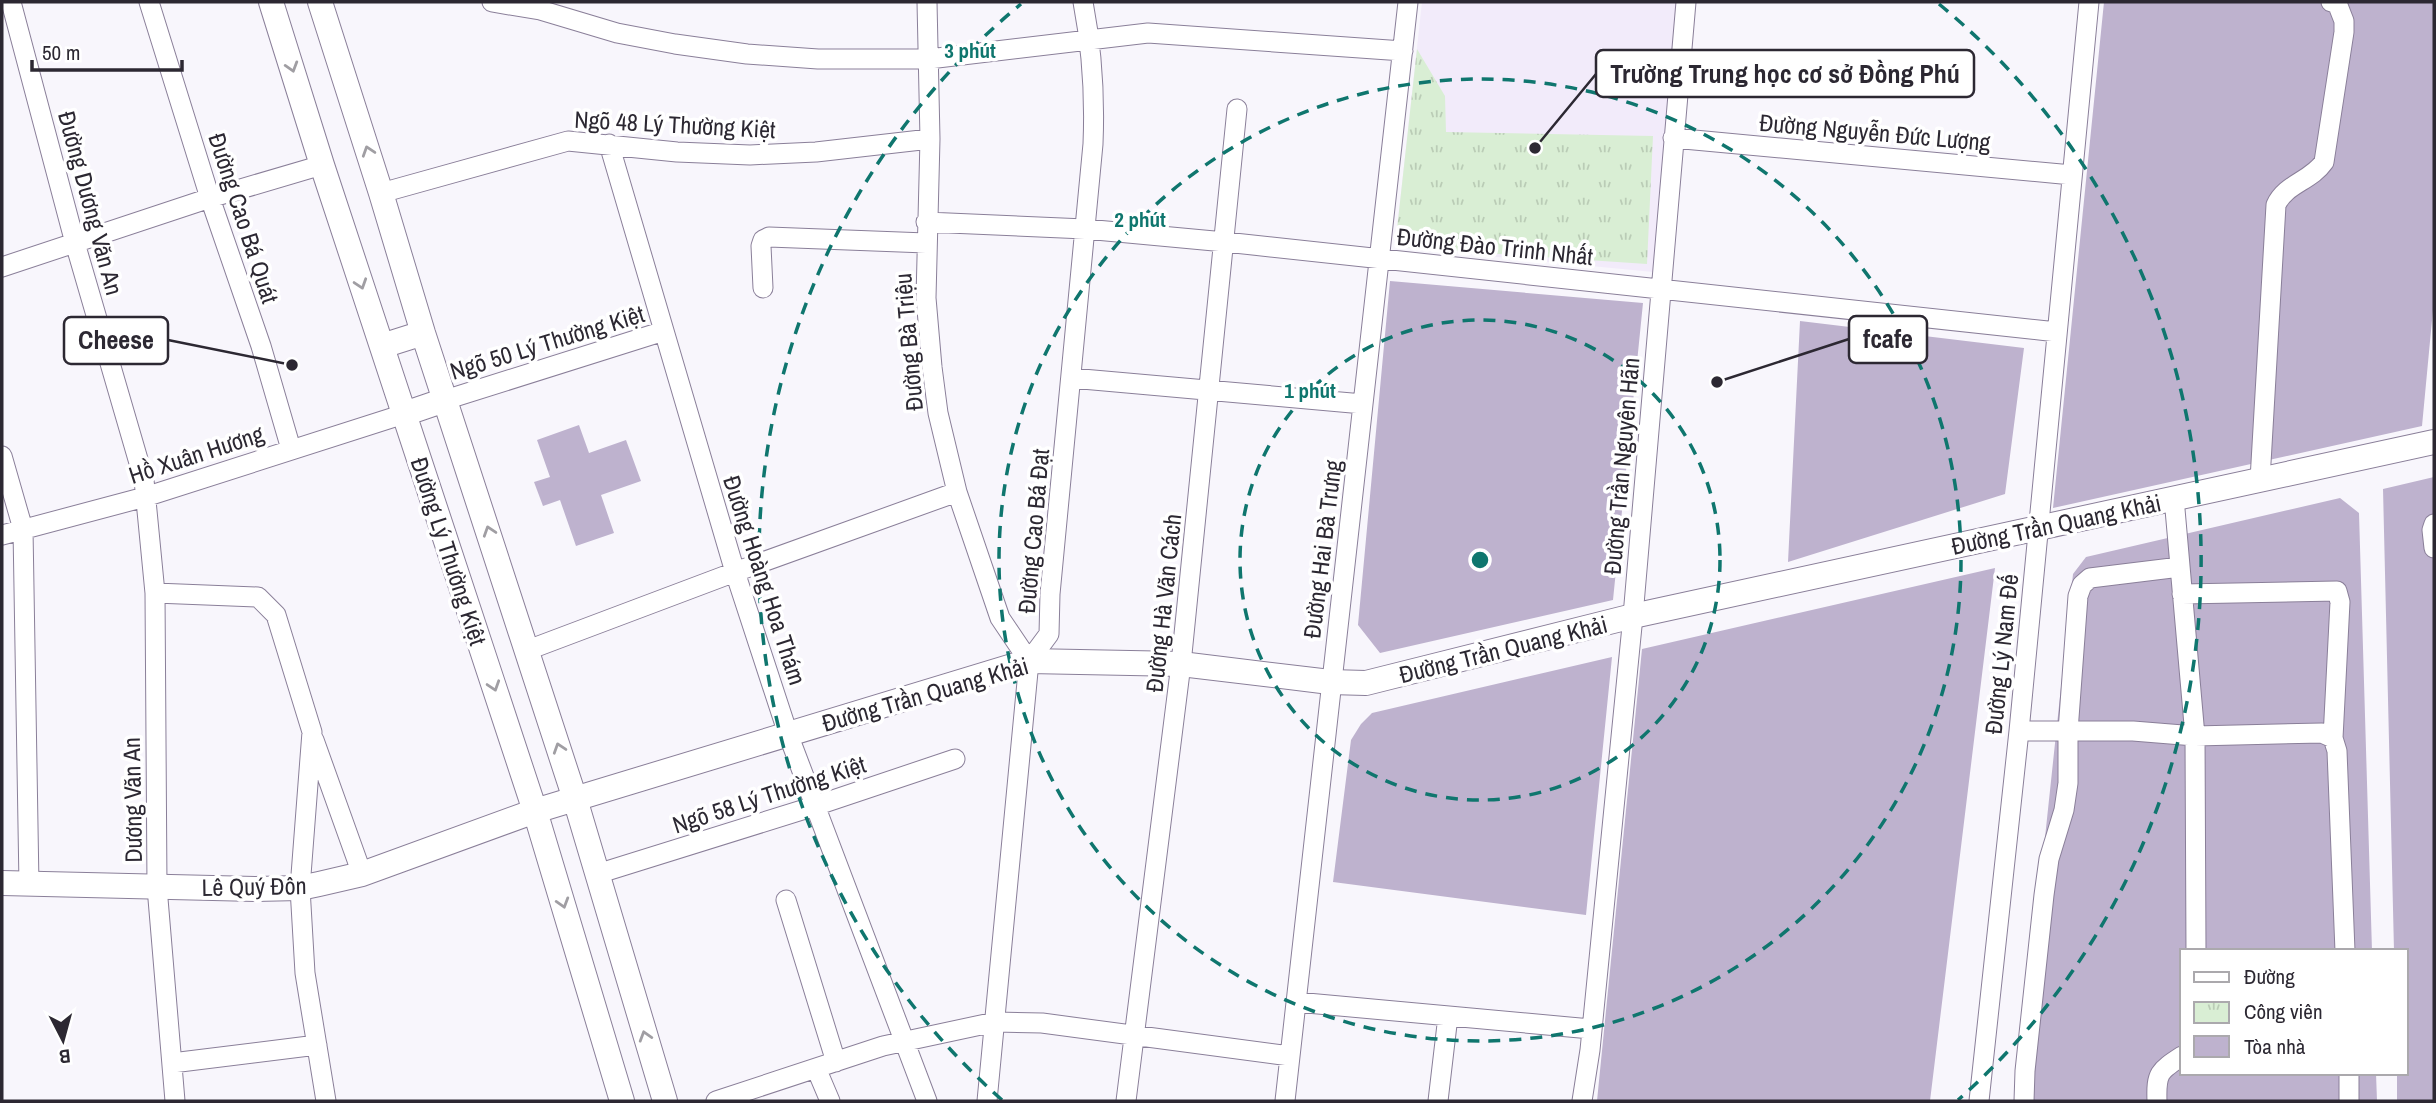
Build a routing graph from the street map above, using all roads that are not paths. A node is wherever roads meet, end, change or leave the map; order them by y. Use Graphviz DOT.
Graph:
graph roads {
  1 [pos="11,2"];
  2 [pos="149,2"];
  3 [pos="271,2"];
  4 [pos="320,2"];
  5 [pos="492,2"];
  6 [pos="927,2"];
  7 [pos="1083,2"];
  8 [pos="1408,2"];
  9 [pos="1685,2"];
  10 [pos="2089,2"];
  11 [pos="2331,2"];
  12 [pos="1090,40"];
  13 [pos="1403,51"];
  14 [pos="929,58"];
  15 [pos="1237,109"];
  16 [pos="1674,138"];
  17 [pos="930,139"];
  18 [pos="609,144"];
  19 [pos="322,165"];
  20 [pos="2072,175"];
  21 [pos="381,192"];
  22 [pos="210,198"];
  23 [pos="926,222"];
  24 [pos="1085,229"];
  25 [pos="1225,242"];
  26 [pos="75,243"];
  27 [pos="926,243"];
  28 [pos="1381,258"];
  29 [pos="2,267"];
  30 [pos="763,288"];
  31 [pos="1661,288"];
  32 [pos="664,331"];
  33 [pos="2057,332"];
  34 [pos="423,333"];
  35 [pos="382,346"];
  36 [pos="1071,378"];
  37 [pos="1210,391"];
  38 [pos="445,400"];
  39 [pos="1363,404"];
  40 [pos="404,414"];
  41 [pos="2434,442"];
  42 [pos="291,449"];
  43 [pos="2,456"];
  44 [pos="2259,480"];
  45 [pos="957,492"];
  46 [pos="145,498"];
  47 [pos="2174,498"];
  48 [pos="2434,524"];
  49 [pos="2038,527"];
  50 [pos="23,529"];
  51 [pos="2,535"];
  52 [pos="2434,548"];
  53 [pos="2180,567"];
  54 [pos="734,572"];
  55 [pos="155,593"];
  56 [pos="2182,594"];
  57 [pos="1633,616"];
  58 [pos="528,650"];
  59 [pos="1029,661"];
  60 [pos="1181,664"];
  61 [pos="1330,682"];
  62 [pos="2019,731"];
  63 [pos="2068,731"];
  64 [pos="312,732"];
  65 [pos="789,734"];
  66 [pos="2195,736"];
  67 [pos="2333,738"];
  68 [pos="955,759"];
  69 [pos="575,799"];
  70 [pos="815,806"];
  71 [pos="535,811"];
  72 [pos="362,874"];
  73 [pos="597,874"];
  74 [pos="2,883"];
  75 [pos="29,885"];
  76 [pos="157,887"];
  77 [pos="300,888"];
  78 [pos="786,900"];
  79 [pos="2196,949"];
  80 [pos="2345,949"];
  81 [pos="1296,1002"];
  82 [pos="1448,1016"];
  83 [pos="995,1021"];
  84 [pos="1591,1029"];
  85 [pos="1134,1036"];
  86 [pos="904,1041"];
  87 [pos="317,1045"];
  88 [pos="1290,1056"];
  89 [pos="2180,1057"];
  90 [pos="836,1062"];
  91 [pos="172,1063"];
  92 [pos="816,1068"];
  93 [pos="2349,1075"];
  94 [pos="175,1101"];
  95 [pos="326,1101"];
  96 [pos="622,1101"];
  97 [pos="665,1101"];
  98 [pos="716,1101"];
  99 [pos="830,1101"];
  100 [pos="927,1101"];
  101 [pos="987,1101"];
  102 [pos="1126,1101"];
  103 [pos="1285,1101"];
  104 [pos="1438,1101"];
  105 [pos="1582,1101"];
  106 [pos="1979,1101"];
  107 [pos="2024,1101"];
  108 [pos="2157,1101"];
  109 [pos="2349,1101"];
  1 -- 26 [label="street, Đường Dương Văn An"];
  2 -- 22 [label="street, Đường Cao Bá Quát"];
  3 -- 19 [label="main road, Đường Lý Thường Kiệt, one-way"];
  21 -- 4 [label="main road, Đường Lý Thường Kiệt, one-way"];
  5 -- 14 [label="street"];
  6 -- 14 [label="street, Đường Bà Triệu"];
  7 -- 12 [label="street, Đường Cao Bá Đạt"];
  8 -- 13 [label="street, Đường Hai Bà Trưng"];
  9 -- 16 [label="street, Đường Trần Nguyên Hãn"];
  10 -- 20 [label="street, Đường Lý Nam Đế"];
  11 -- 44 [label="street"];
  12 -- 13 [label="street"];
  12 -- 14 [label="street"];
  12 -- 24 [label="street, Đường Cao Bá Đạt"];
  13 -- 28 [label="street, Đường Hai Bà Trưng"];
  14 -- 17 [label="street, Đường Bà Triệu"];
  15 -- 25 [label="street, Đường Hà Văn Cách"];
  16 -- 20 [label="street, Đường Nguyễn Đức Lượng"];
  16 -- 31 [label="street, Đường Trần Nguyên Hãn"];
  17 -- 18 [label="street, Ngõ 48 Lý Thường Kiệt"];
  17 -- 23 [label="street, Đường Bà Triệu"];
  18 -- 21 [label="street, Ngõ 48 Lý Thường Kiệt"];
  18 -- 32 [label="street, Đường Hoàng Hoa Thám"];
  19 -- 22 [label="street"];
  19 -- 35 [label="main road, Đường Lý Thường Kiệt, one-way"];
  20 -- 33 [label="street, Đường Lý Nam Đế"];
  21 -- 34 [label="main road, Đường Lý Thường Kiệt"];
  22 -- 26 [label="street"];
  22 -- 42 [label="street, Đường Cao Bá Quát"];
  23 -- 24 [label="street, Đường Đào Trinh Nhất"];
  23 -- 27 [label="street, Đường Bà Triệu"];
  24 -- 25 [label="street, Đường Đào Trinh Nhất"];
  24 -- 36 [label="street, Đường Cao Bá Đạt"];
  25 -- 28 [label="street, Đường Đào Trinh Nhất"];
  25 -- 37 [label="street, Đường Hà Văn Cách"];
  26 -- 29 [label="street"];
  26 -- 46 [label="street, Đường Dương Văn An"];
  27 -- 30 [label="street"];
  27 -- 45 [label="street, Đường Bà Triệu"];
  28 -- 31 [label="street, Đường Đào Trinh Nhất"];
  28 -- 39 [label="street, Đường Hai Bà Trưng"];
  31 -- 33 [label="street, Đường Đào Trinh Nhất"];
  31 -- 57 [label="street, Đường Trần Nguyên Hãn"];
  32 -- 38 [label="street, Ngõ 50 Lý Thường Kiệt"];
  32 -- 54 [label="street, Đường Hoàng Hoa Thám"];
  33 -- 49 [label="street, Đường Lý Nam Đế"];
  34 -- 35 [label="main road"];
  34 -- 38 [label="main road, Đường Lý Thường Kiệt"];
  35 -- 40 [label="main road, Đường Lý Thường Kiệt"];
  36 -- 37 [label="street"];
  36 -- 59 [label="street, Đường Cao Bá Đạt"];
  37 -- 39 [label="street"];
  37 -- 60 [label="street, Đường Hà Văn Cách"];
  38 -- 40 [label="main road"];
  58 -- 38 [label="main road, Đường Lý Thường Kiệt, one-way"];
  39 -- 61 [label="street, Đường Hai Bà Trưng"];
  40 -- 42 [label="street, Hồ Xuân Hương"];
  40 -- 71 [label="main road, Đường Lý Thường Kiệt, one-way"];
  41 -- 44 [label="main road, Đường Trần Quang Khải"];
  42 -- 46 [label="street, Hồ Xuân Hương"];
  43 -- 50 [label="street"];
  44 -- 47 [label="main road, Đường Trần Quang Khải"];
  45 -- 54 [label="street"];
  45 -- 59 [label="street, Đường Bà Triệu"];
  46 -- 50 [label="street, Hồ Xuân Hương"];
  46 -- 55 [label="street, Dương Văn An"];
  47 -- 49 [label="main road, Đường Trần Quang Khải"];
  47 -- 53 [label="street"];
  48 -- 52 [label="street"];
  49 -- 57 [label="main road, Đường Trần Quang Khải"];
  49 -- 62 [label="street, Đường Lý Nam Đế"];
  50 -- 51 [label="street, Hồ Xuân Hương"];
  50 -- 75 [label="street"];
  53 -- 56 [label="street"];
  53 -- 63 [label="street"];
  54 -- 58 [label="street"];
  54 -- 65 [label="street, Đường Hoàng Hoa Thám"];
  55 -- 64 [label="street"];
  55 -- 76 [label="street, Dương Văn An"];
  56 -- 66 [label="street"];
  56 -- 67 [label="street"];
  57 -- 61 [label="main road, Đường Trần Quang Khải"];
  57 -- 84 [label="street, Đường Trần Nguyên Hãn"];
  69 -- 58 [label="main road, Đường Lý Thường Kiệt, one-way"];
  59 -- 60 [label="main road, Đường Trần Quang Khải"];
  59 -- 65 [label="main road, Đường Trần Quang Khải"];
  59 -- 83 [label="street, Đường Cao Bá Đạt"];
  60 -- 61 [label="main road, Đường Trần Quang Khải"];
  60 -- 85 [label="street, Đường Hà Văn Cách"];
  61 -- 81 [label="street, Đường Hai Bà Trưng"];
  62 -- 63 [label="street"];
  62 -- 106 [label="street, Đường Lý Nam Đế"];
  63 -- 66 [label="street"];
  63 -- 107 [label="street"];
  64 -- 72 [label="street"];
  64 -- 77 [label="street"];
  65 -- 69 [label="main road, Đường Trần Quang Khải"];
  65 -- 70 [label="street, Đường Hoàng Hoa Thám"];
  66 -- 67 [label="street"];
  66 -- 79 [label="street"];
  67 -- 80 [label="street"];
  68 -- 70 [label="street, Ngõ 58 Lý Thường Kiệt"];
  69 -- 71 [label="main road, Đường Trần Quang Khải"];
  69 -- 73 [label="main road, Đường Lý Thường Kiệt"];
  70 -- 73 [label="street, Ngõ 58 Lý Thường Kiệt"];
  70 -- 86 [label="street, Đường Hoàng Hoa Thám"];
  71 -- 72 [label="main road, Lê Quý Đôn"];
  71 -- 96 [label="main road, Đường Lý Thường Kiệt, one-way"];
  72 -- 77 [label="main road, Lê Quý Đôn"];
  97 -- 73 [label="main road, Đường Lý Thường Kiệt, one-way"];
  74 -- 75 [label="main road, Lê Quý Đôn"];
  75 -- 76 [label="main road, Lê Quý Đôn"];
  76 -- 77 [label="main road, Lê Quý Đôn"];
  76 -- 91 [label="street, Dương Văn An"];
  77 -- 87 [label="street"];
  78 -- 90 [label="street"];
  81 -- 82 [label="street"];
  81 -- 88 [label="street, Đường Hai Bà Trưng"];
  82 -- 84 [label="street"];
  82 -- 104 [label="street"];
  83 -- 85 [label="street"];
  83 -- 86 [label="street"];
  83 -- 101 [label="street, Đường Cao Bá Đạt"];
  84 -- 105 [label="street, Đường Trần Nguyên Hãn"];
  85 -- 88 [label="street"];
  85 -- 102 [label="street, Đường Hà Văn Cách"];
  86 -- 90 [label="street"];
  86 -- 100 [label="street, Đường Hoàng Hoa Thám"];
  87 -- 91 [label="street"];
  87 -- 95 [label="street"];
  88 -- 103 [label="street, Đường Hai Bà Trưng"];
  89 -- 108 [label="street"];
  90 -- 92 [label="street"];
  91 -- 94 [label="street, Dương Văn An"];
  92 -- 98 [label="street"];
  92 -- 99 [label="street"];
  93 -- 109 [label="street"];
}
